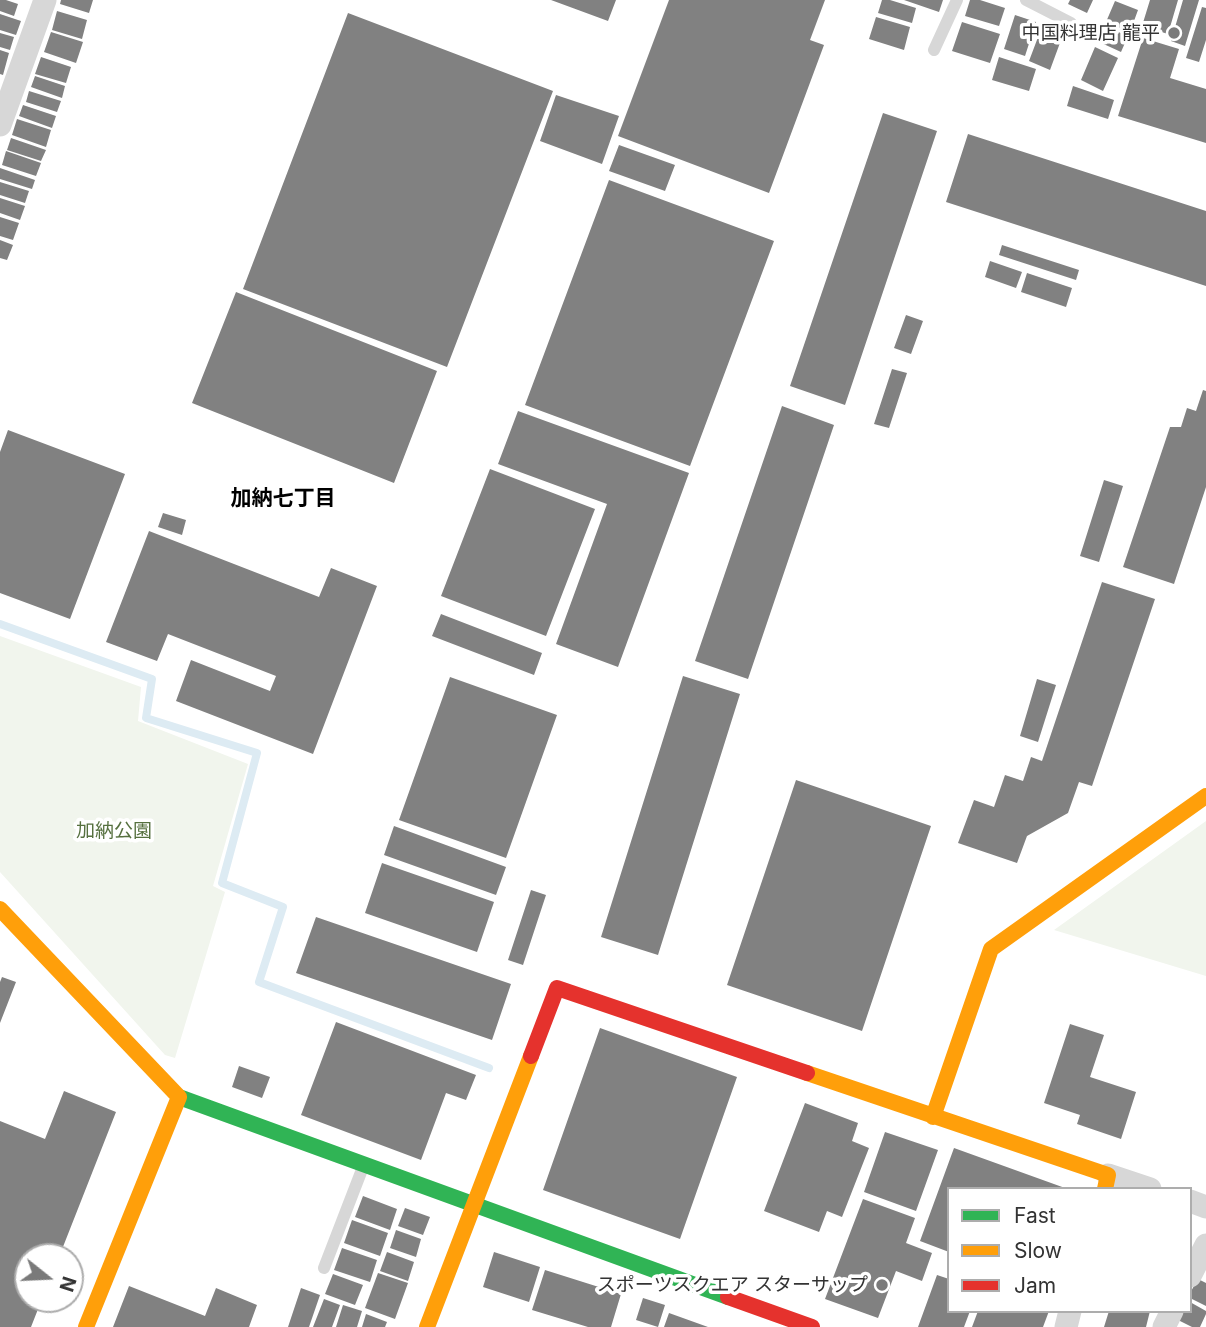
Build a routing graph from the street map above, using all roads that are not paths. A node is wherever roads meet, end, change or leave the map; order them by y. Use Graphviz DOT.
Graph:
graph roads {
  1 [pos="45,0"];
  2 [pos="957,0"];
  3 [pos="1026,0"];
  4 [pos="1071,23"];
  5 [pos="934,50"];
  6 [pos="0,125"];
  7 [pos="1206,796"];
  8 [pos="0,909"];
  9 [pos="179,1097"];
  10 [pos="933,1117"];
  11 [pos="364,1163"];
  12 [pos="1107,1182"];
  13 [pos="1138,1187"];
  14 [pos="475,1203"];
  15 [pos="1206,1245"];
  16 [pos="324,1268"];
  17 [pos="1192,1272"];
  18 [pos="86,1327"];
  19 [pos="427,1327"];
  20 [pos="812,1327"];
  1 -- 6 [label="street"];
  2 -- 5 [label="lane"];
  3 -- 4 [label="lane"];
  7 -- 10 [label="street"];
  8 -- 9 [label="street"];
  9 -- 11 [label="street"];
  9 -- 18 [label="street"];
  10 -- 12 [label="street"];
  10 -- 14 [label="street"];
  11 -- 14 [label="street"];
  11 -- 16 [label="lane"];
  12 -- 13 [label="street"];
  14 -- 19 [label="street"];
  14 -- 20 [label="street"];
  15 -- 17 [label="street"];
}
